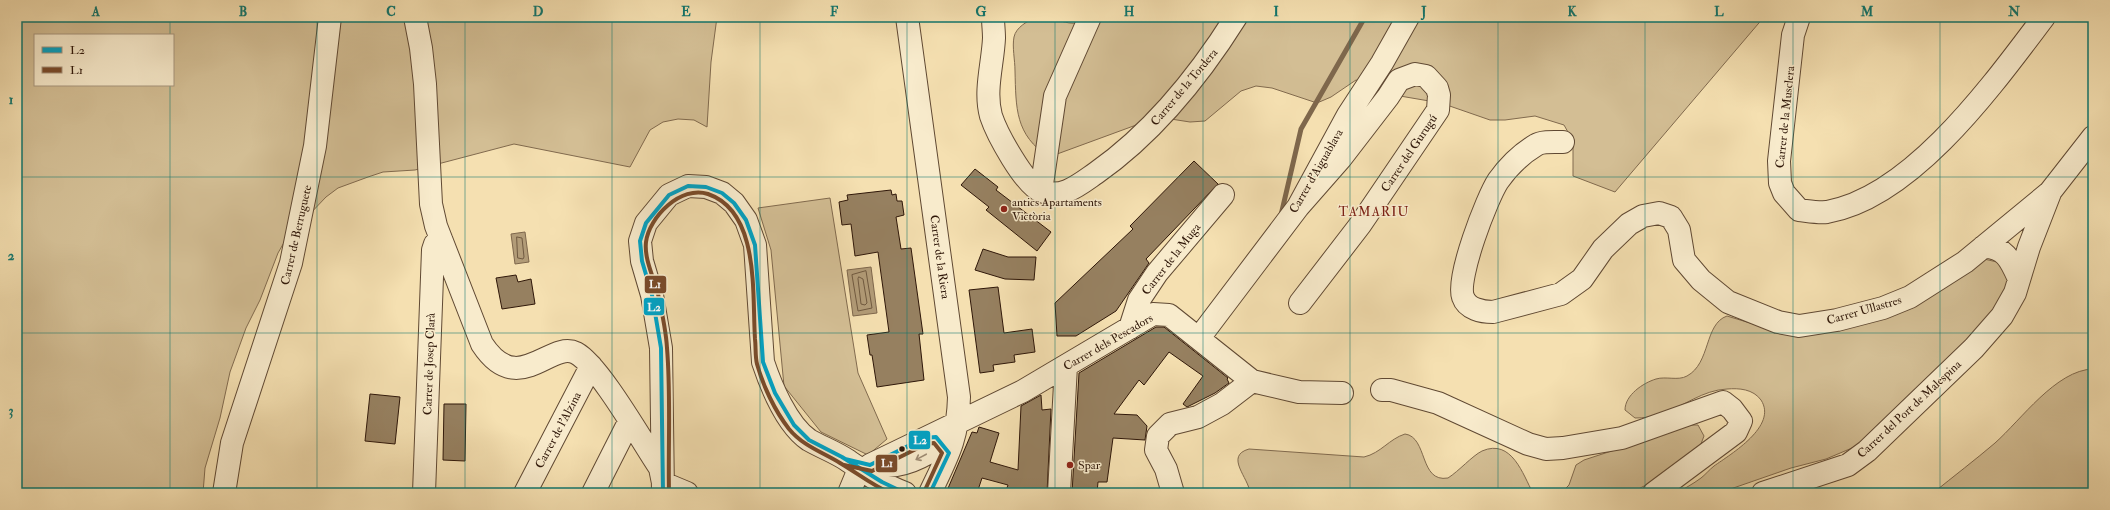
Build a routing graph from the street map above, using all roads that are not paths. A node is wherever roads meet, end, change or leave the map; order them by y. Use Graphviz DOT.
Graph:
graph roads {
  1 [pos="330,17"];
  2 [pos="415,17"];
  3 [pos="907,17"];
  4 [pos="993,17"];
  5 [pos="1090,17"];
  6 [pos="1236,17"];
  7 [pos="1408,17"];
  8 [pos="1799,17"];
  9 [pos="2044,17"];
  10 [pos="2093,137"];
  11 [pos="1563,142"];
  12 [pos="1041,191"];
  13 [pos="2050,192"];
  14 [pos="1223,195"];
  15 [pos="1298,207"];
  16 [pos="441,239"];
  17 [pos="1983,247"];
  18 [pos="2020,279"];
  19 [pos="1300,303"];
  20 [pos="1130,328"];
  21 [pos="1199,338"];
  22 [pos="591,366"];
  23 [pos="1066,366"];
  24 [pos="1252,382"];
  25 [pos="1382,390"];
  26 [pos="1342,393"];
  27 [pos="958,421"];
  28 [pos="629,422"];
  29 [pos="858,464"];
  30 [pos="663,488"];
  31 [pos="224,493"];
  32 [pos="424,493"];
  33 [pos="525,493"];
  34 [pos="593,493"];
  35 [pos="687,493"];
  36 [pos="849,493"];
  37 [pos="905,493"];
  38 [pos="930,493"];
  39 [pos="1059,493"];
  40 [pos="1173,493"];
  41 [pos="1654,493"];
  42 [pos="1763,493"];
  1 -- 31 [label="street, Carrer de Berruguete"];
  2 -- 16 [label="street"];
  3 -- 27 [label="street, Carrer de la Riera"];
  4 -- 12 [label="street"];
  5 -- 12 [label="street"];
  6 -- 12 [label="street, Carrer de la Tordera"];
  7 -- 15 [label="street, Carrer d'Aiguablava"];
  8 -- 9 [label="street, Carrer de la Musclera"];
  10 -- 13 [label="street, Carrer Ullastres"];
  11 -- 17 [label="street, Carrer Ullastres"];
  13 -- 17 [label="street, Carrer Ullastres"];
  13 -- 18 [label="street, Carrer del Port de Malespina"];
  14 -- 20 [label="street, Carrer de la Muga"];
  15 -- 19 [label="street, Carrer del Gurugú"];
  15 -- 21 [label="street, Carrer d'Aiguablava"];
  16 -- 22 [label="street"];
  16 -- 32 [label="street, Carrer de Josep Clarà"];
  17 -- 18 [label="street"];
  18 -- 42 [label="street, Carrer del Port de Malespina"];
  20 -- 21 [label="street, Carrer dels Pescadors"];
  20 -- 23 [label="street, Carrer dels Pescadors"];
  21 -- 24 [label="street, Carrer dels Pescadors"];
  22 -- 28 [label="street"];
  22 -- 33 [label="street, Carrer de l'Alzina"];
  23 -- 27 [label="street, Carrer dels Pescadors"];
  23 -- 39 [label="street"];
  24 -- 26 [label="street, Carrer dels Pescadors"];
  24 -- 40 [label="street"];
  25 -- 41 [label="street"];
  27 -- 29 [label="street, Carrer dels Pescadors, one-way"];
  27 -- 38 [label="street, Carrer de la Riera"];
  28 -- 30 [label="street"];
  28 -- 34 [label="street"];
  29 -- 30 [label="street"];
  29 -- 36 [label="street"];
  29 -- 37 [label="street"];
  30 -- 35 [label="street"];
}
